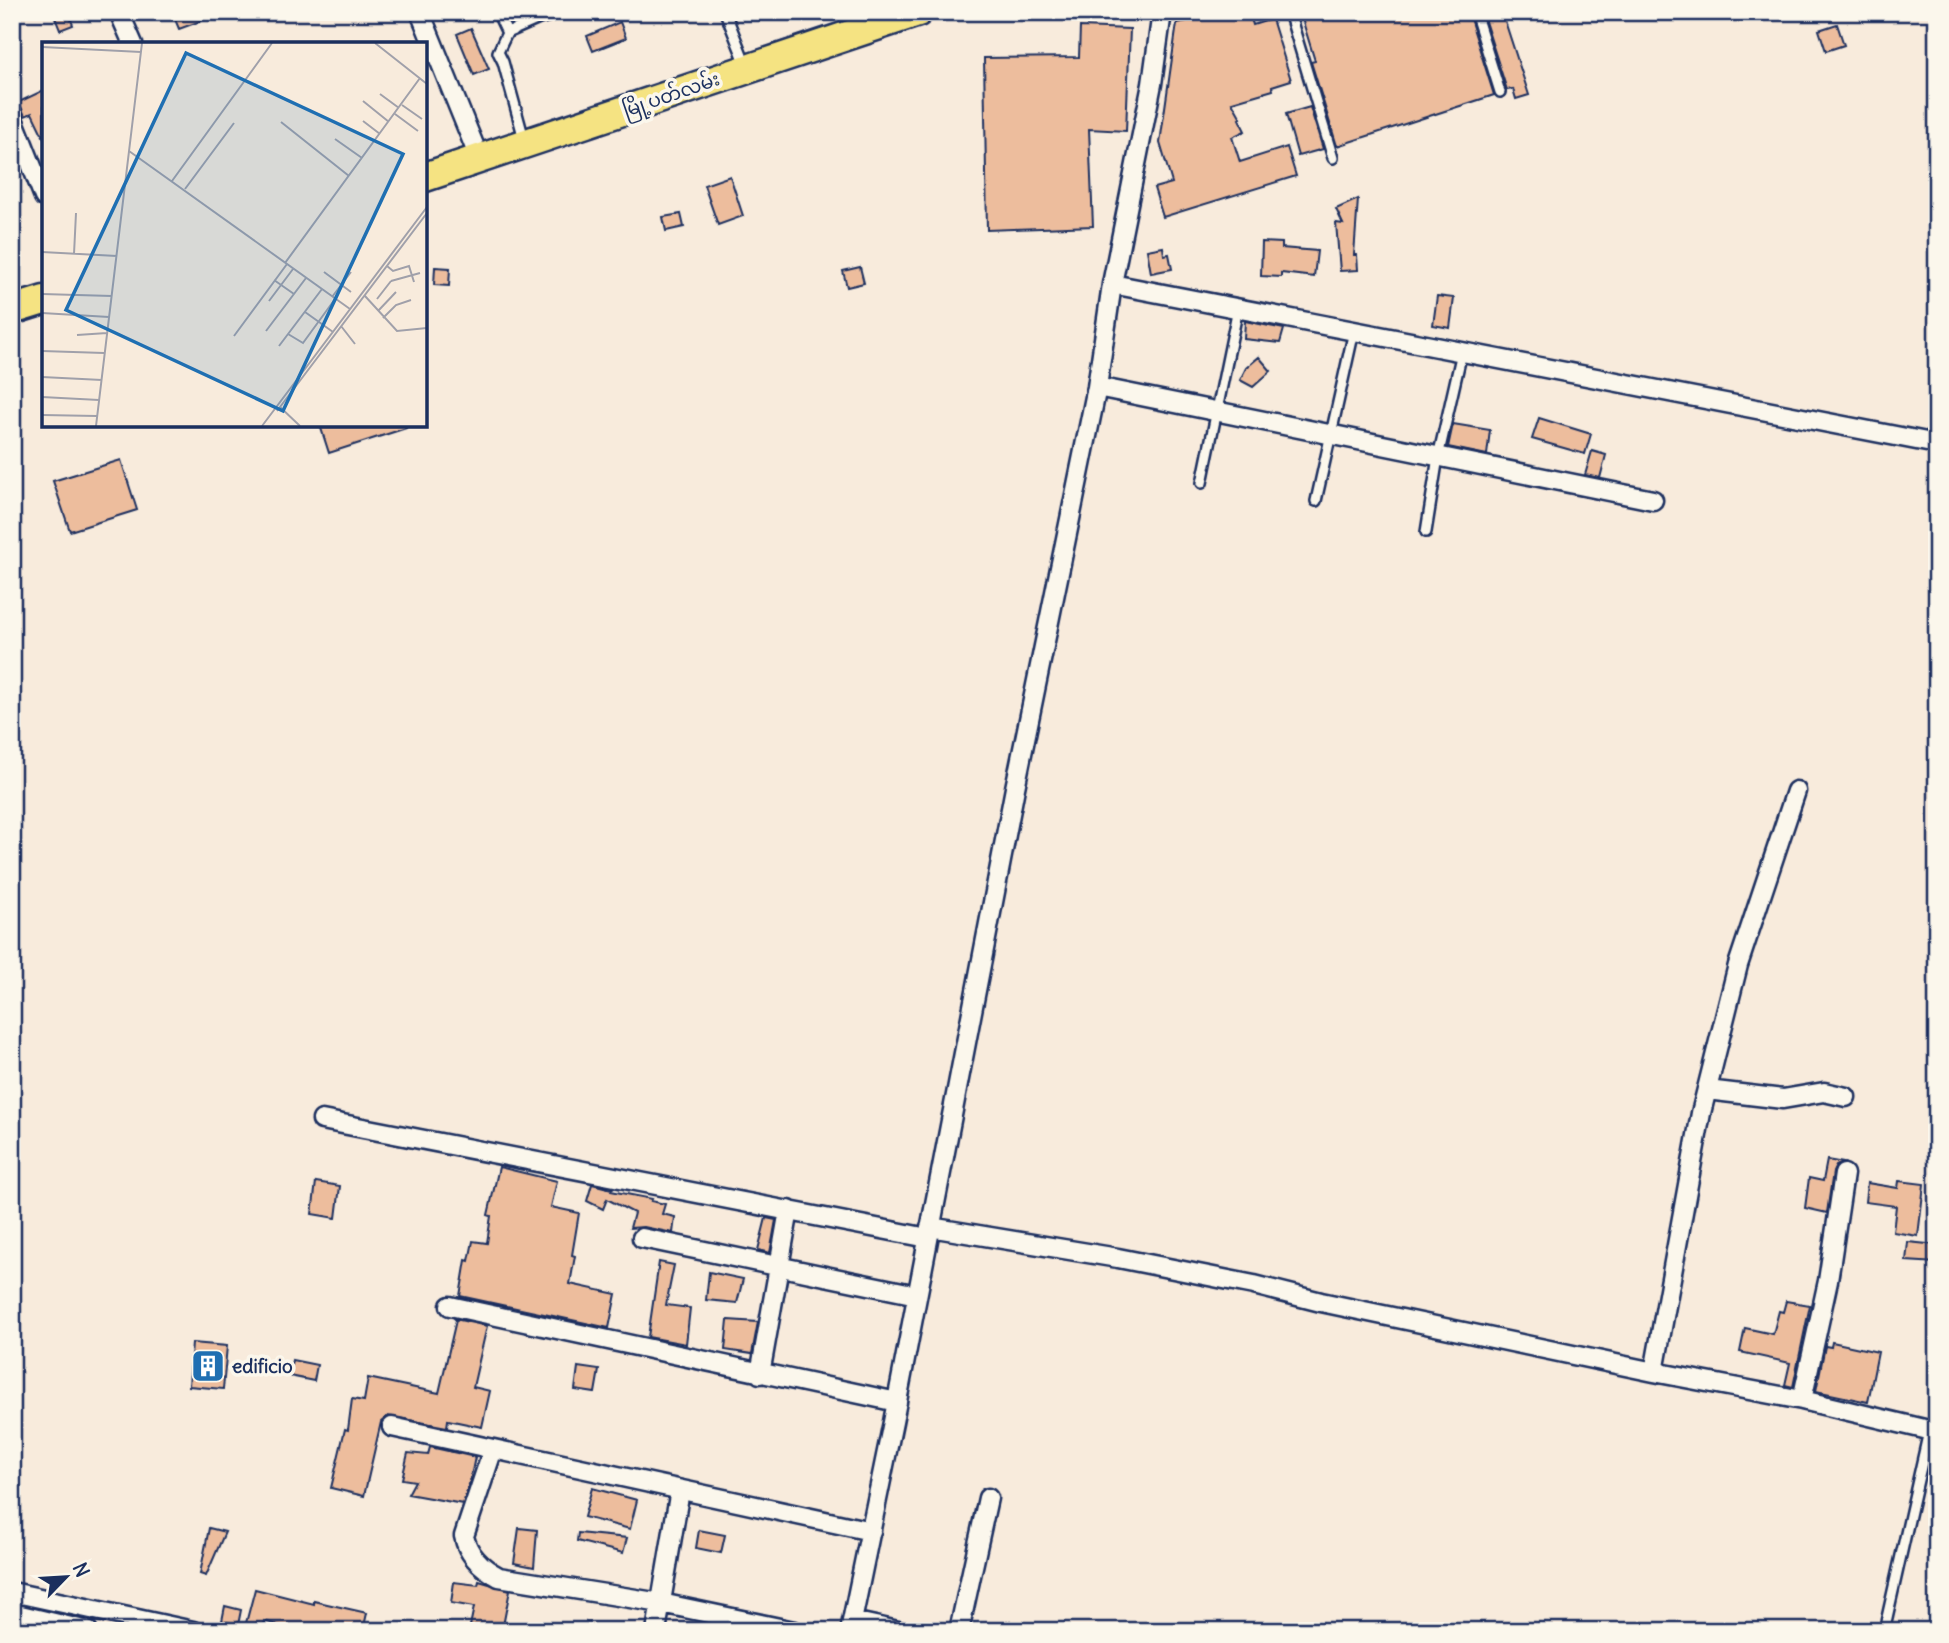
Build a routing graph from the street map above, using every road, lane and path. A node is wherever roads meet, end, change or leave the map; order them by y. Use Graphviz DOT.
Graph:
graph roads {
  1 [pos="119,12"];
  2 [pos="420,12"];
  3 [pos="497,12"];
  4 [pos="564,12"];
  5 [pos="725,12"];
  6 [pos="918,12"];
  7 [pos="1162,12"];
  8 [pos="1289,12"];
  9 [pos="1475,12"];
  10 [pos="853,22"];
  11 [pos="508,33"];
  12 [pos="132,42"];
  13 [pos="748,68"];
  14 [pos="1500,92"];
  15 [pos="12,116"];
  16 [pos="526,144"];
  17 [pos="1332,158"];
  18 [pos="480,160"];
  19 [pos="427,176"];
  20 [pos="42,192"];
  21 [pos="1112,284"];
  22 [pos="42,301"];
  23 [pos="1238,308"];
  24 [pos="12,310"];
  25 [pos="1354,331"];
  26 [pos="1461,352"];
  27 [pos="1097,387"];
  28 [pos="1217,412"];
  29 [pos="1330,435"];
  30 [pos="1937,444"];
  31 [pos="1438,457"];
  32 [pos="1202,483"];
  33 [pos="1653,500"];
  34 [pos="1316,502"];
  35 [pos="1426,532"];
  36 [pos="1796,791"];
  37 [pos="1707,1090"];
  38 [pos="1846,1097"];
  39 [pos="322,1120"];
  40 [pos="1844,1174"];
  41 [pos="789,1210"];
  42 [pos="929,1232"];
  43 [pos="642,1238"];
  44 [pos="779,1266"];
  45 [pos="917,1295"];
  46 [pos="450,1306"];
  47 [pos="1654,1372"];
  48 [pos="760,1374"];
  49 [pos="1802,1400"];
  50 [pos="897,1402"];
  51 [pos="392,1427"];
  52 [pos="1933,1431"];
  53 [pos="493,1449"];
  54 [pos="680,1490"];
  55 [pos="988,1497"];
  56 [pos="871,1531"];
  57 [pos="12,1592"];
  58 [pos="65,1602"];
  59 [pos="661,1603"];
  60 [pos="16,1620"];
  61 [pos="61,1625"];
  62 [pos="851,1626"];
  63 [pos="88,1631"];
  64 [pos="192,1631"];
  65 [pos="656,1631"];
  66 [pos="794,1631"];
  67 [pos="898,1631"];
  68 [pos="959,1631"];
  69 [pos="1884,1631"];
  1 -- 12 [label="street"];
  2 -- 18 [label="street"];
  3 -- 11 [label="lane"];
  4 -- 11 [label="lane"];
  5 -- 13 [label="lane"];
  6 -- 10 [label="main road, မြို့ပတ်လမ်း"];
  7 -- 21 [label="street"];
  8 -- 17 [label="lane"];
  9 -- 14 [label="lane"];
  10 -- 13 [label="main road, မြို့ပတ်လမ်း"];
  11 -- 16 [label="lane"];
  13 -- 16 [label="main road, မြို့ပတ်လမ်း"];
  15 -- 20 [label="street"];
  16 -- 18 [label="main road, မြို့ပတ်လမ်း"];
  18 -- 19 [label="main road, မြို့ပတ်လမ်း"];
  21 -- 23 [label="street"];
  21 -- 27 [label="street"];
  22 -- 24 [label="main road"];
  23 -- 25 [label="street"];
  23 -- 28 [label="lane"];
  25 -- 26 [label="street"];
  25 -- 29 [label="lane"];
  26 -- 30 [label="street"];
  26 -- 31 [label="lane"];
  27 -- 28 [label="street"];
  27 -- 42 [label="street"];
  28 -- 29 [label="street"];
  28 -- 32 [label="lane"];
  29 -- 31 [label="street"];
  29 -- 34 [label="lane"];
  31 -- 33 [label="street"];
  31 -- 35 [label="lane"];
  36 -- 37 [label="street"];
  37 -- 38 [label="street"];
  37 -- 47 [label="street"];
  39 -- 41 [label="street"];
  40 -- 49 [label="street"];
  41 -- 42 [label="street"];
  41 -- 44 [label="street"];
  42 -- 45 [label="street"];
  42 -- 47 [label="street"];
  43 -- 44 [label="street"];
  44 -- 45 [label="street"];
  44 -- 48 [label="street"];
  45 -- 50 [label="street"];
  46 -- 48 [label="street"];
  47 -- 49 [label="street"];
  48 -- 50 [label="street"];
  49 -- 52 [label="street"];
  50 -- 56 [label="street"];
  51 -- 53 [label="street"];
  52 -- 69 [label="lane"];
  53 -- 54 [label="street"];
  53 -- 59 [label="street"];
  54 -- 56 [label="street"];
  54 -- 59 [label="street"];
  55 -- 68 [label="street"];
  56 -- 62 [label="street"];
  57 -- 58 [label="street"];
  58 -- 61 [label="street"];
  58 -- 64 [label="street"];
  59 -- 65 [label="street"];
  59 -- 66 [label="street"];
  60 -- 61 [label="street"];
  61 -- 63 [label="street"];
  62 -- 67 [label="street"];
}
